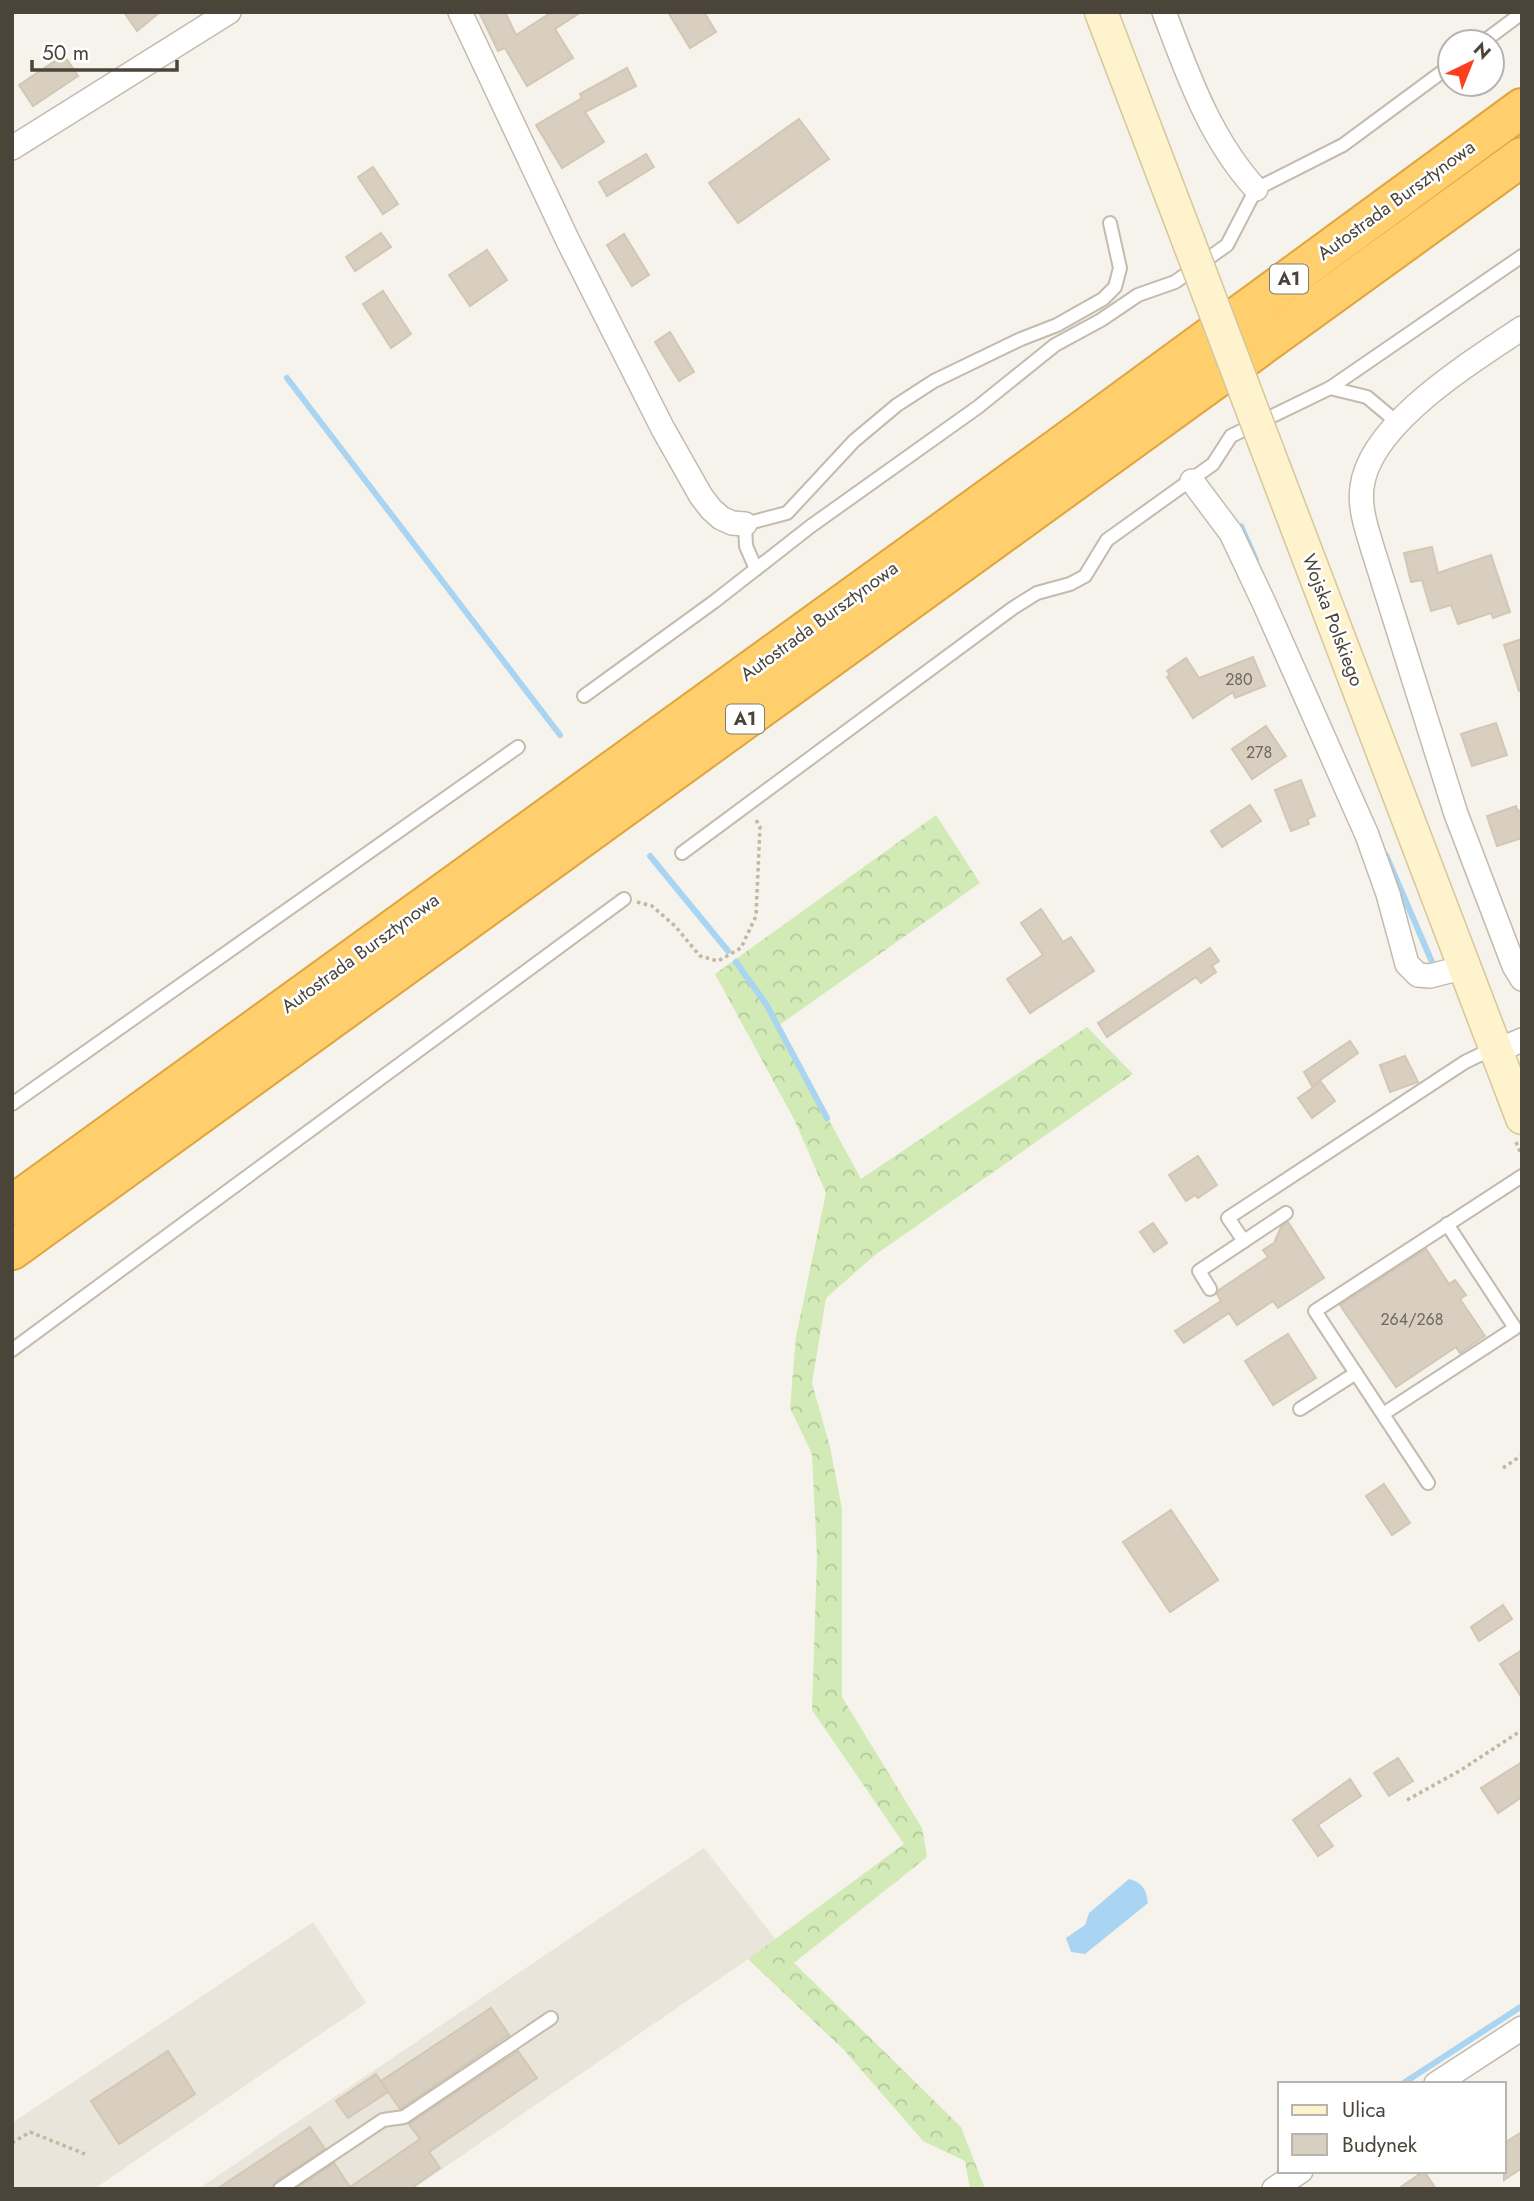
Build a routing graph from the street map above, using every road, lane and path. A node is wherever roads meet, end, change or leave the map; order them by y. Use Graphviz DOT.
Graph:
graph roads {
  1 [pos="229,12"];
  2 [pos="460,12"];
  3 [pos="1101,12"];
  4 [pos="1164,12"];
  5 [pos="1522,13"];
  6 [pos="1502,28"];
  7 [pos="1436,76"];
  8 [pos="1522,108"];
  9 [pos="12,148"];
  10 [pos="1522,157"];
  11 [pos="1256,188"];
  12 [pos="1110,223"];
  13 [pos="1522,256"];
  14 [pos="1522,328"];
  15 [pos="1330,388"];
  16 [pos="1398,423"];
  17 [pos="1192,481"];
  18 [pos="745,524"];
  19 [pos="756,569"];
  20 [pos="584,696"];
  21 [pos="518,747"];
  22 [pos="747,803"];
  23 [pos="682,853"];
  24 [pos="624,899"];
  25 [pos="1465,967"];
  26 [pos="1522,979"];
  27 [pos="1504,1046"];
  28 [pos="12,1104"];
  29 [pos="1522,1118"];
  30 [pos="1522,1176"];
  31 [pos="12,1205"];
  32 [pos="1286,1213"];
  33 [pos="1447,1224"];
  34 [pos="1244,1241"];
  35 [pos="12,1250"];
  36 [pos="1210,1289"];
  37 [pos="12,1350"];
  38 [pos="1356,1373"];
  39 [pos="1300,1409"];
  40 [pos="1383,1414"];
  41 [pos="1522,1455"];
  42 [pos="1503,1468"];
  43 [pos="1428,1483"];
  44 [pos="1522,1730"];
  45 [pos="1407,1800"];
  46 [pos="551,2018"];
  47 [pos="1522,2028"];
  48 [pos="1439,2082"];
  49 [pos="12,2143"];
  50 [pos="85,2154"];
  51 [pos="1298,2173"];
  52 [pos="280,2189"];
  53 [pos="1274,2189"];
  1 -- 9 [label="street"];
  2 -- 18 [label="street"];
  3 -- 25 [label="main road, Wojska Polskiego, bridge"];
  4 -- 11 [label="street"];
  5 -- 6 [label="lane"];
  7 -- 11 [label="lane"];
  8 -- 31 [label="highway, Autostrada Bursztynowa / A1"];
  10 -- 35 [label="highway, Autostrada Bursztynowa / A1"];
  11 -- 19 [label="lane"];
  12 -- 18 [label="lane"];
  13 -- 15 [label="lane"];
  14 -- 16 [label="street"];
  15 -- 16 [label="lane"];
  15 -- 17 [label="lane"];
  16 -- 26 [label="street"];
  17 -- 22 [label="lane"];
  17 -- 25 [label="street"];
  18 -- 19 [label="lane"];
  19 -- 20 [label="lane"];
  21 -- 28 [label="lane"];
  22 -- 23 [label="lane"];
  22 -- 24 [label="path"];
  24 -- 37 [label="lane"];
  25 -- 27 [label="main road, Wojska Polskiego"];
  27 -- 29 [label="main road, Wojska Polskiego"];
  27 -- 34 [label="lane"];
  30 -- 33 [label="lane"];
  32 -- 34 [label="lane"];
  33 -- 38 [label="lane"];
  33 -- 40 [label="lane"];
  34 -- 36 [label="lane"];
  38 -- 39 [label="lane"];
  38 -- 40 [label="lane"];
  40 -- 43 [label="lane"];
  41 -- 42 [label="path"];
  44 -- 45 [label="path"];
  46 -- 52 [label="lane"];
  47 -- 48 [label="street"];
  49 -- 50 [label="path"];
  51 -- 53 [label="street"];
}
